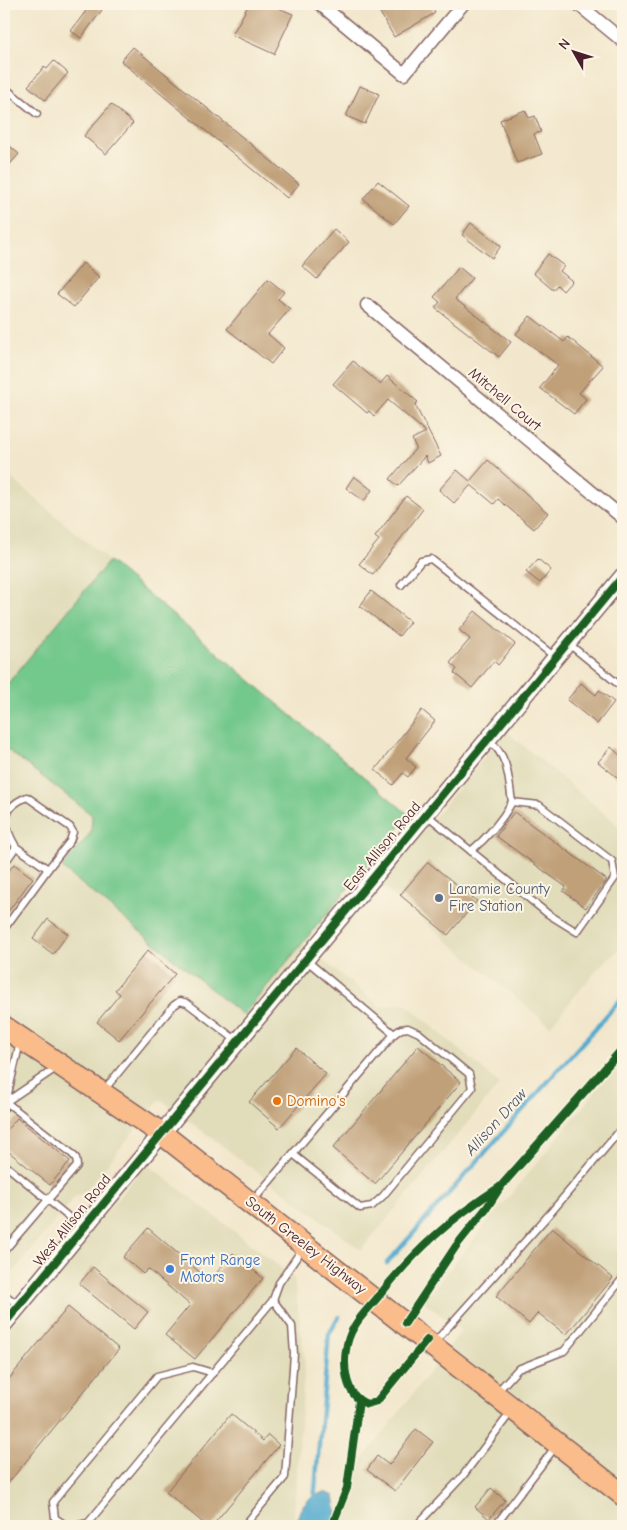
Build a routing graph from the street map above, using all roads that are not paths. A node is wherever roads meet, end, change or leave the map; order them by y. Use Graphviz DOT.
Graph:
graph roads {
  1 [pos="320,4"];
  2 [pos="463,4"];
  3 [pos="578,4"];
  4 [pos="623,41"];
  5 [pos="4,87"];
  6 [pos="38,114"];
  7 [pos="367,305"];
  8 [pos="623,518"];
  9 [pos="623,576"];
  10 [pos="401,585"];
  11 [pos="568,643"];
  12 [pos="556,658"];
  13 [pos="623,688"];
  14 [pos="488,739"];
  15 [pos="512,802"];
  16 [pos="426,814"];
  17 [pos="16,847"];
  18 [pos="471,851"];
  19 [pos="4,864"];
  20 [pos="48,869"];
  21 [pos="4,929"];
  22 [pos="305,960"];
  23 [pos="12,1032"];
  24 [pos="394,1034"];
  25 [pos="238,1041"];
  26 [pos="61,1065"];
  27 [pos="102,1092"];
  28 [pos="4,1103"];
  29 [pos="623,1127"];
  30 [pos="161,1133"];
  31 [pos="293,1154"];
  32 [pos="4,1164"];
  33 [pos="46,1199"];
  34 [pos="252,1203"];
  35 [pos="83,1228"];
  36 [pos="305,1245"];
  37 [pos="4,1251"];
  38 [pos="623,1278"];
  39 [pos="4,1294"];
  40 [pos="274,1300"];
  41 [pos="19,1306"];
  42 [pos="4,1324"];
  43 [pos="432,1345"];
  44 [pos="212,1374"];
  45 [pos="495,1394"];
  46 [pos="513,1408"];
  47 [pos="558,1443"];
  48 [pos="623,1495"];
  49 [pos="67,1526"];
  50 [pos="75,1526"];
  51 [pos="244,1526"];
  52 [pos="416,1526"];
  53 [pos="495,1526"];
  1 -- 2 [label="street"];
  3 -- 4 [label="street"];
  5 -- 6 [label="lane"];
  7 -- 8 [label="street, Mitchell Court"];
  9 -- 11 [label="street, East Allison Road"];
  10 -- 12 [label="lane"];
  11 -- 12 [label="street, East Allison Road"];
  11 -- 13 [label="lane"];
  12 -- 14 [label="street, East Allison Road"];
  14 -- 15 [label="lane"];
  14 -- 16 [label="street, East Allison Road"];
  15 -- 18 [label="lane"];
  15 -- 18 [label="lane"];
  16 -- 18 [label="lane"];
  16 -- 22 [label="street, East Allison Road"];
  17 -- 19 [label="lane"];
  17 -- 20 [label="lane"];
  17 -- 20 [label="lane"];
  20 -- 21 [label="lane"];
  22 -- 24 [label="lane"];
  22 -- 25 [label="street, East Allison Road"];
  23 -- 26 [label="highway, South Greeley Highway"];
  23 -- 28 [label="lane"];
  24 -- 31 [label="lane"];
  24 -- 31 [label="lane"];
  25 -- 27 [label="lane"];
  25 -- 30 [label="street, East Allison Road"];
  26 -- 27 [label="highway, South Greeley Highway"];
  26 -- 28 [label="lane"];
  27 -- 30 [label="highway, South Greeley Highway"];
  28 -- 33 [label="lane"];
  29 -- 43 [label="lane"];
  30 -- 34 [label="highway, South Greeley Highway"];
  30 -- 35 [label="street, West Allison Road"];
  31 -- 34 [label="lane"];
  32 -- 33 [label="lane"];
  33 -- 35 [label="lane"];
  33 -- 37 [label="lane"];
  34 -- 36 [label="highway, South Greeley Highway"];
  35 -- 41 [label="street, West Allison Road"];
  36 -- 40 [label="lane"];
  36 -- 43 [label="highway, South Greeley Highway"];
  38 -- 45 [label="lane"];
  39 -- 41 [label="lane"];
  40 -- 44 [label="lane"];
  40 -- 51 [label="lane"];
  41 -- 42 [label="street, West Allison Road"];
  43 -- 45 [label="highway, South Greeley Highway"];
  44 -- 49 [label="lane"];
  44 -- 50 [label="lane"];
  45 -- 46 [label="highway, South Greeley Highway"];
  46 -- 47 [label="highway, South Greeley Highway"];
  46 -- 52 [label="lane"];
  47 -- 48 [label="highway, South Greeley Highway"];
  47 -- 53 [label="lane"];
}
